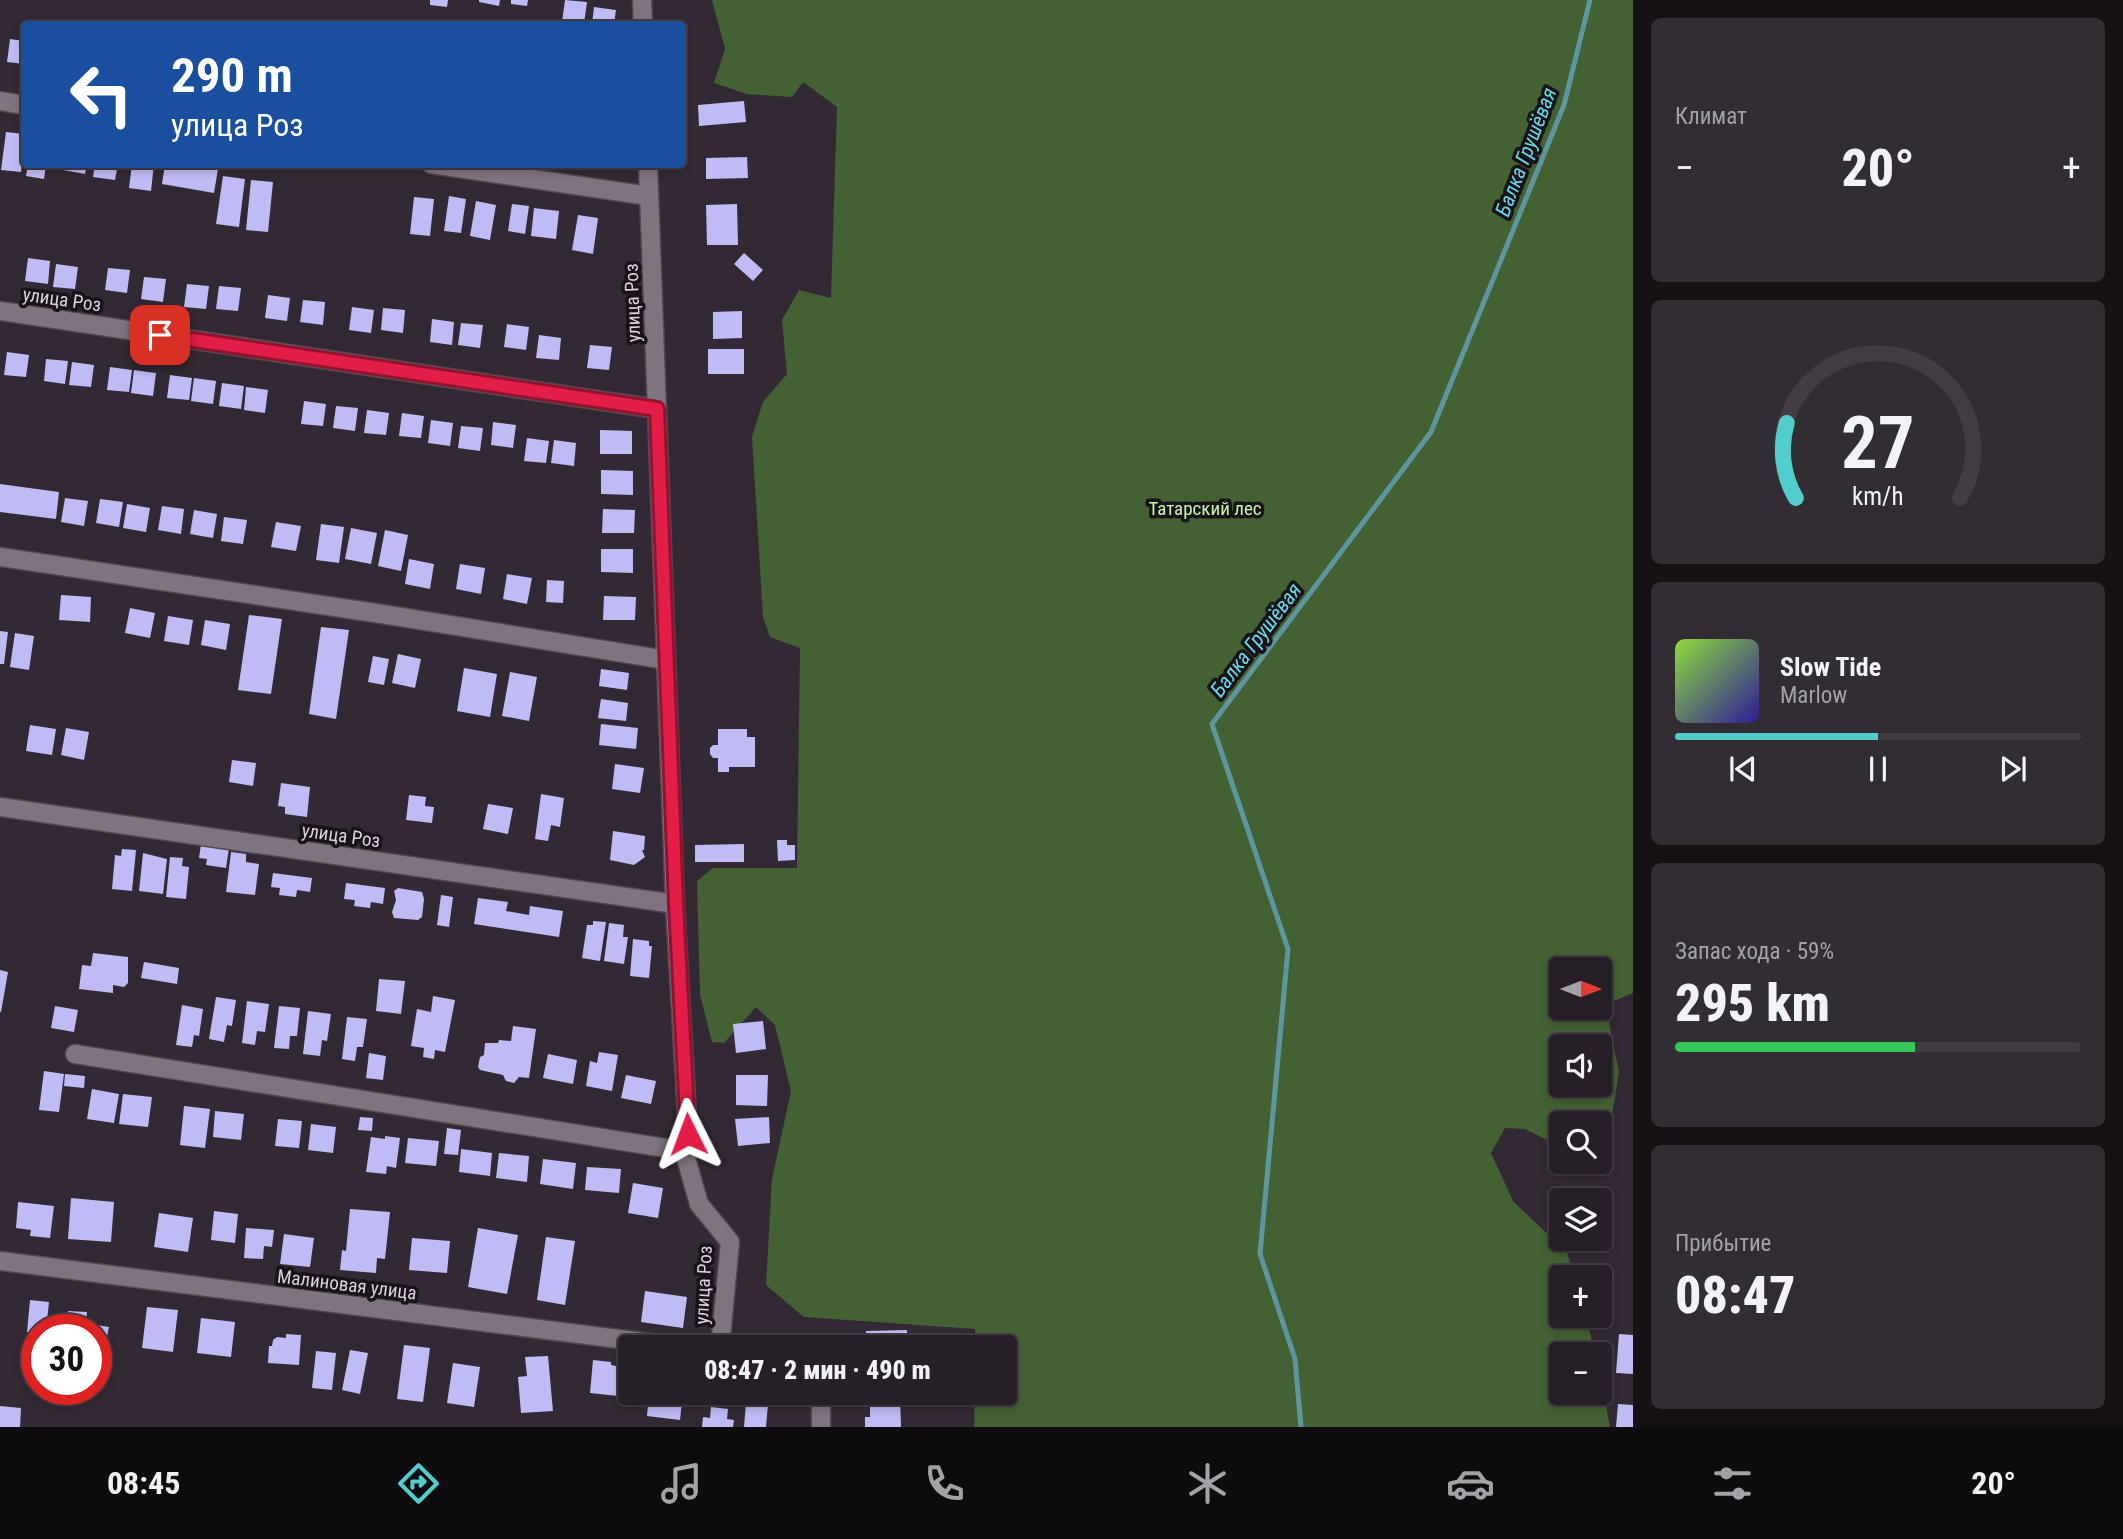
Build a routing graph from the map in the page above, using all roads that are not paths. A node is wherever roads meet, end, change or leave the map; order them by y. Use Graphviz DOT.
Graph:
graph roads {
  1 [pos="642,0"];
  2 [pos="643,21"];
  3 [pos="0,101"];
  4 [pos="21,104"];
  5 [pos="457,168"];
  6 [pos="648,168"];
  7 [pos="649,197"];
  8 [pos="0,311"];
  9 [pos="657,409"];
  10 [pos="0,557"];
  11 [pos="666,660"];
  12 [pos="0,807"];
  13 [pos="676,904"];
  14 [pos="75,1054"];
  15 [pos="684,1151"];
  16 [pos="0,1261"];
  17 [pos="721,1335"];
  18 [pos="618,1339"];
  19 [pos="821,1405"];
  20 [pos="821,1427"];
  1 -- 2 [label="street"];
  3 -- 4 [label="street"];
  5 -- 7 [label="street"];
  6 -- 7 [label="street, улица Роз"];
  7 -- 9 [label="street, улица Роз"];
  8 -- 9 [label="street, улица Роз"];
  9 -- 11 [label="street, улица Роз"];
  10 -- 11 [label="street"];
  11 -- 13 [label="street, улица Роз"];
  12 -- 13 [label="street, улица Роз"];
  13 -- 15 [label="street, улица Роз"];
  14 -- 15 [label="street"];
  15 -- 17 [label="street, улица Роз"];
  16 -- 18 [label="street, Малиновая улица"];
  19 -- 20 [label="street"];
}
